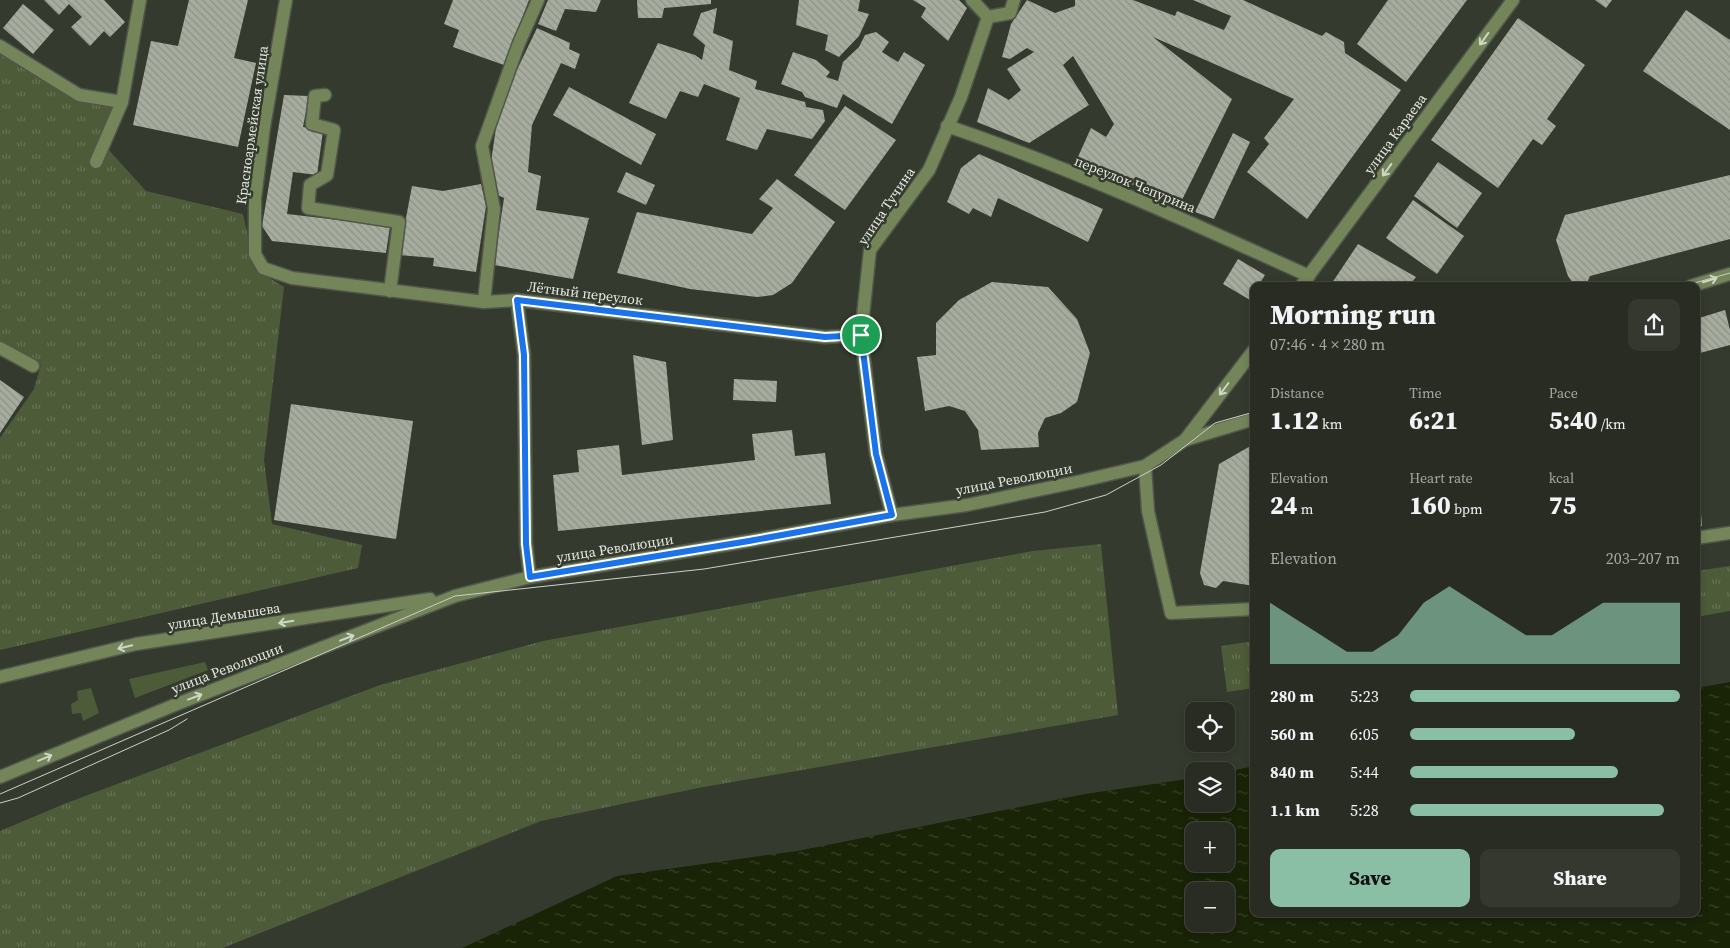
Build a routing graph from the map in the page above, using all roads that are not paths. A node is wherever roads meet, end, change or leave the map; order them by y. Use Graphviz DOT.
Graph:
graph roads {
  1 [pos="140,0"];
  2 [pos="286,0"];
  3 [pos="538,0"];
  4 [pos="972,0"];
  5 [pos="1014,0"];
  6 [pos="1513,0"];
  7 [pos="988,16"];
  8 [pos="0,46"];
  9 [pos="325,95"];
  10 [pos="122,102"];
  11 [pos="947,126"];
  12 [pos="96,162"];
  13 [pos="255,254"];
  14 [pos="1730,274"];
  15 [pos="1305,281"];
  16 [pos="1700,283"];
  17 [pos="390,291"];
  18 [pos="517,300"];
  19 [pos="484,302"];
  20 [pos="861,335"];
  21 [pos="0,348"];
  22 [pos="1250,355"];
  23 [pos="33,366"];
  24 [pos="1250,420"];
  25 [pos="1185,440"];
  26 [pos="1145,466"];
  27 [pos="892,515"];
  28 [pos="1730,533"];
  29 [pos="1700,537"];
  30 [pos="530,577"];
  31 [pos="455,596"];
  32 [pos="1250,609"];
  33 [pos="0,678"];
  34 [pos="0,777"];
  1 -- 10 [label="street"];
  2 -- 13 [label="street, Красноармейская улица"];
  3 -- 19 [label="street"];
  4 -- 7 [label="street"];
  5 -- 7 [label="street"];
  6 -- 15 [label="street, улица Караева, one-way"];
  7 -- 11 [label="street, улица Тучина"];
  8 -- 10 [label="street"];
  9 -- 17 [label="street"];
  10 -- 12 [label="street"];
  11 -- 15 [label="street, переулок Чепурина"];
  11 -- 20 [label="street, улица Тучина"];
  13 -- 17 [label="street, Лётный переулок"];
  16 -- 14 [label="street, one-way"];
  17 -- 19 [label="street, Лётный переулок"];
  18 -- 19 [label="street, Лётный переулок"];
  18 -- 20 [label="street, Лётный переулок"];
  18 -- 30 [label="street"];
  20 -- 27 [label="street, улица Тучина"];
  21 -- 23 [label="street"];
  22 -- 25 [label="street, one-way"];
  24 -- 25 [label="street, улица Революции"];
  25 -- 26 [label="street, улица Революции"];
  26 -- 27 [label="street, улица Революции"];
  26 -- 32 [label="street"];
  27 -- 30 [label="street, улица Революции"];
  28 -- 29 [label="street"];
  30 -- 31 [label="street, улица Революции"];
  31 -- 33 [label="street, улица Демышева, one-way"];
  34 -- 31 [label="street, улица Революции, one-way"];
}
